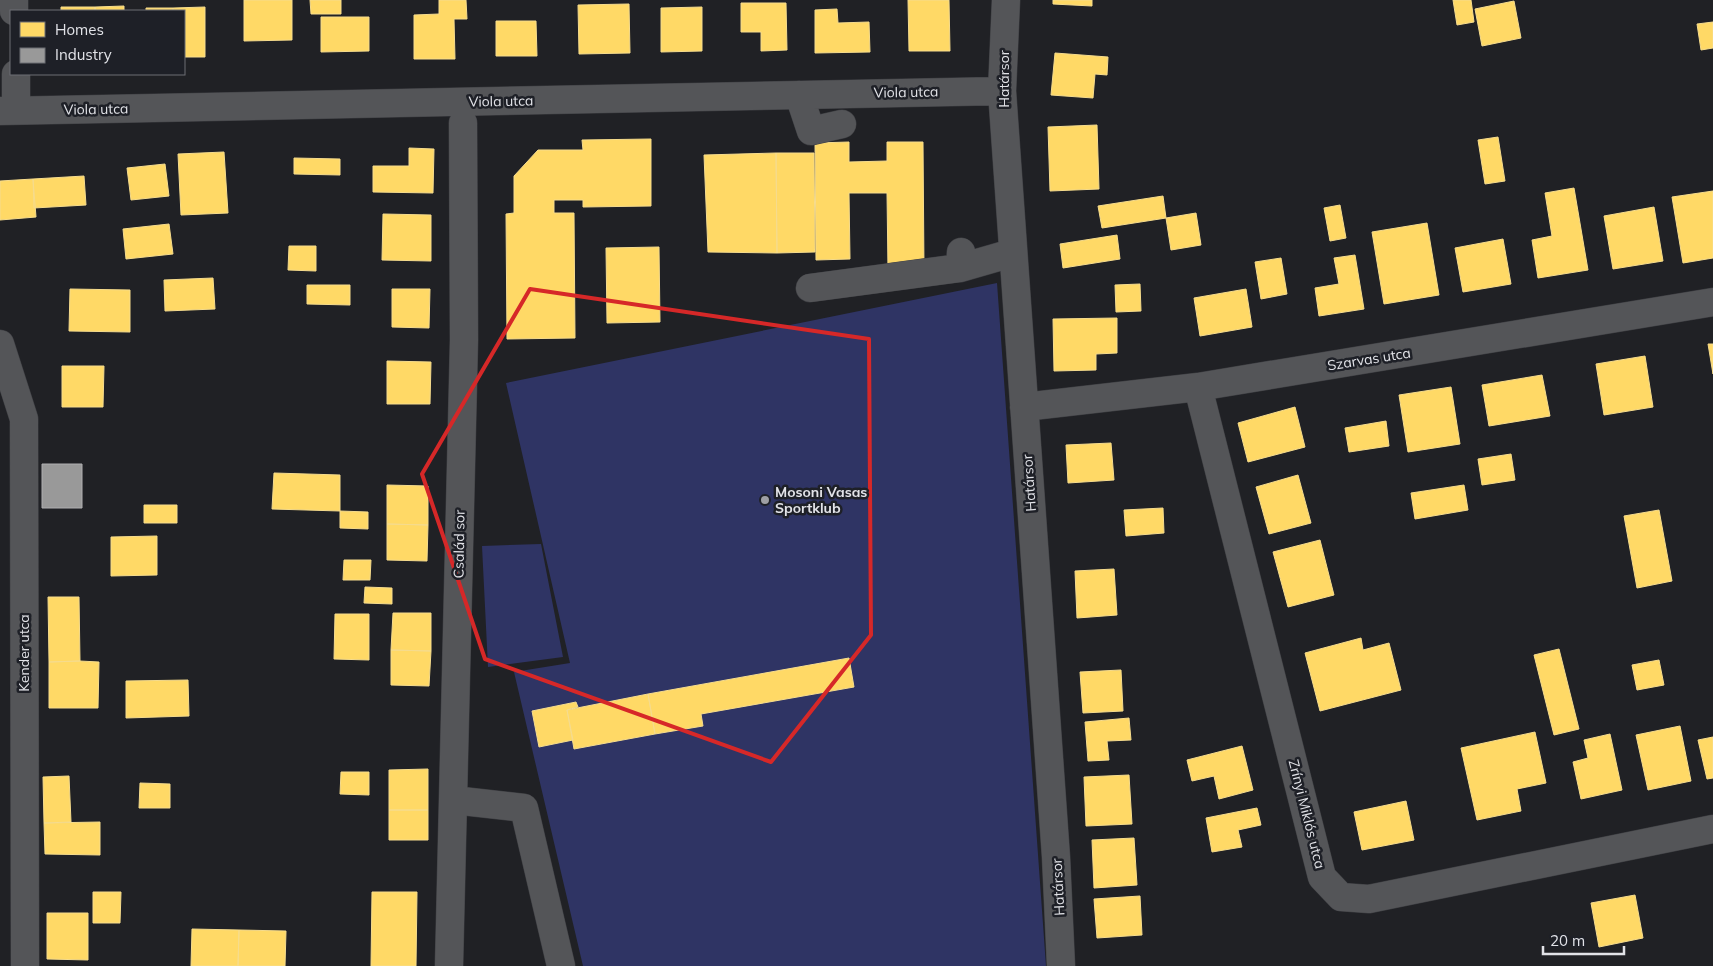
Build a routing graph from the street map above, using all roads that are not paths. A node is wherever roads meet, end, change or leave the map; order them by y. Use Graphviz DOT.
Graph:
graph roads {
  1 [pos="1006,0"];
  2 [pos="16,75"];
  3 [pos="1002,90"];
  4 [pos="799,95"];
  5 [pos="8,111"];
  6 [pos="463,123"];
  7 [pos="842,124"];
  8 [pos="1012,253"];
  9 [pos="810,288"];
  10 [pos="1713,302"];
  11 [pos="0,344"];
  12 [pos="1198,387"];
  13 [pos="1024,408"];
  14 [pos="452,800"];
  15 [pos="1713,829"];
  16 [pos="25,966"];
  17 [pos="449,966"];
  18 [pos="562,966"];
  19 [pos="1061,966"];
  1 -- 3 [label="street, Határsor"];
  2 -- 5 [label="street"];
  3 -- 4 [label="street, Viola utca"];
  3 -- 8 [label="street, Határsor"];
  4 -- 5 [label="street, Viola utca"];
  4 -- 7 [label="street"];
  6 -- 14 [label="street, Család sor"];
  8 -- 9 [label="street"];
  8 -- 13 [label="street, Határsor"];
  10 -- 12 [label="street, Szarvas utca"];
  11 -- 16 [label="street, Kender utca"];
  12 -- 13 [label="street, Szarvas utca"];
  12 -- 15 [label="street, Zrínyi Miklós utca"];
  13 -- 19 [label="street, Határsor"];
  14 -- 17 [label="street, Család sor"];
  14 -- 18 [label="street"];
}
